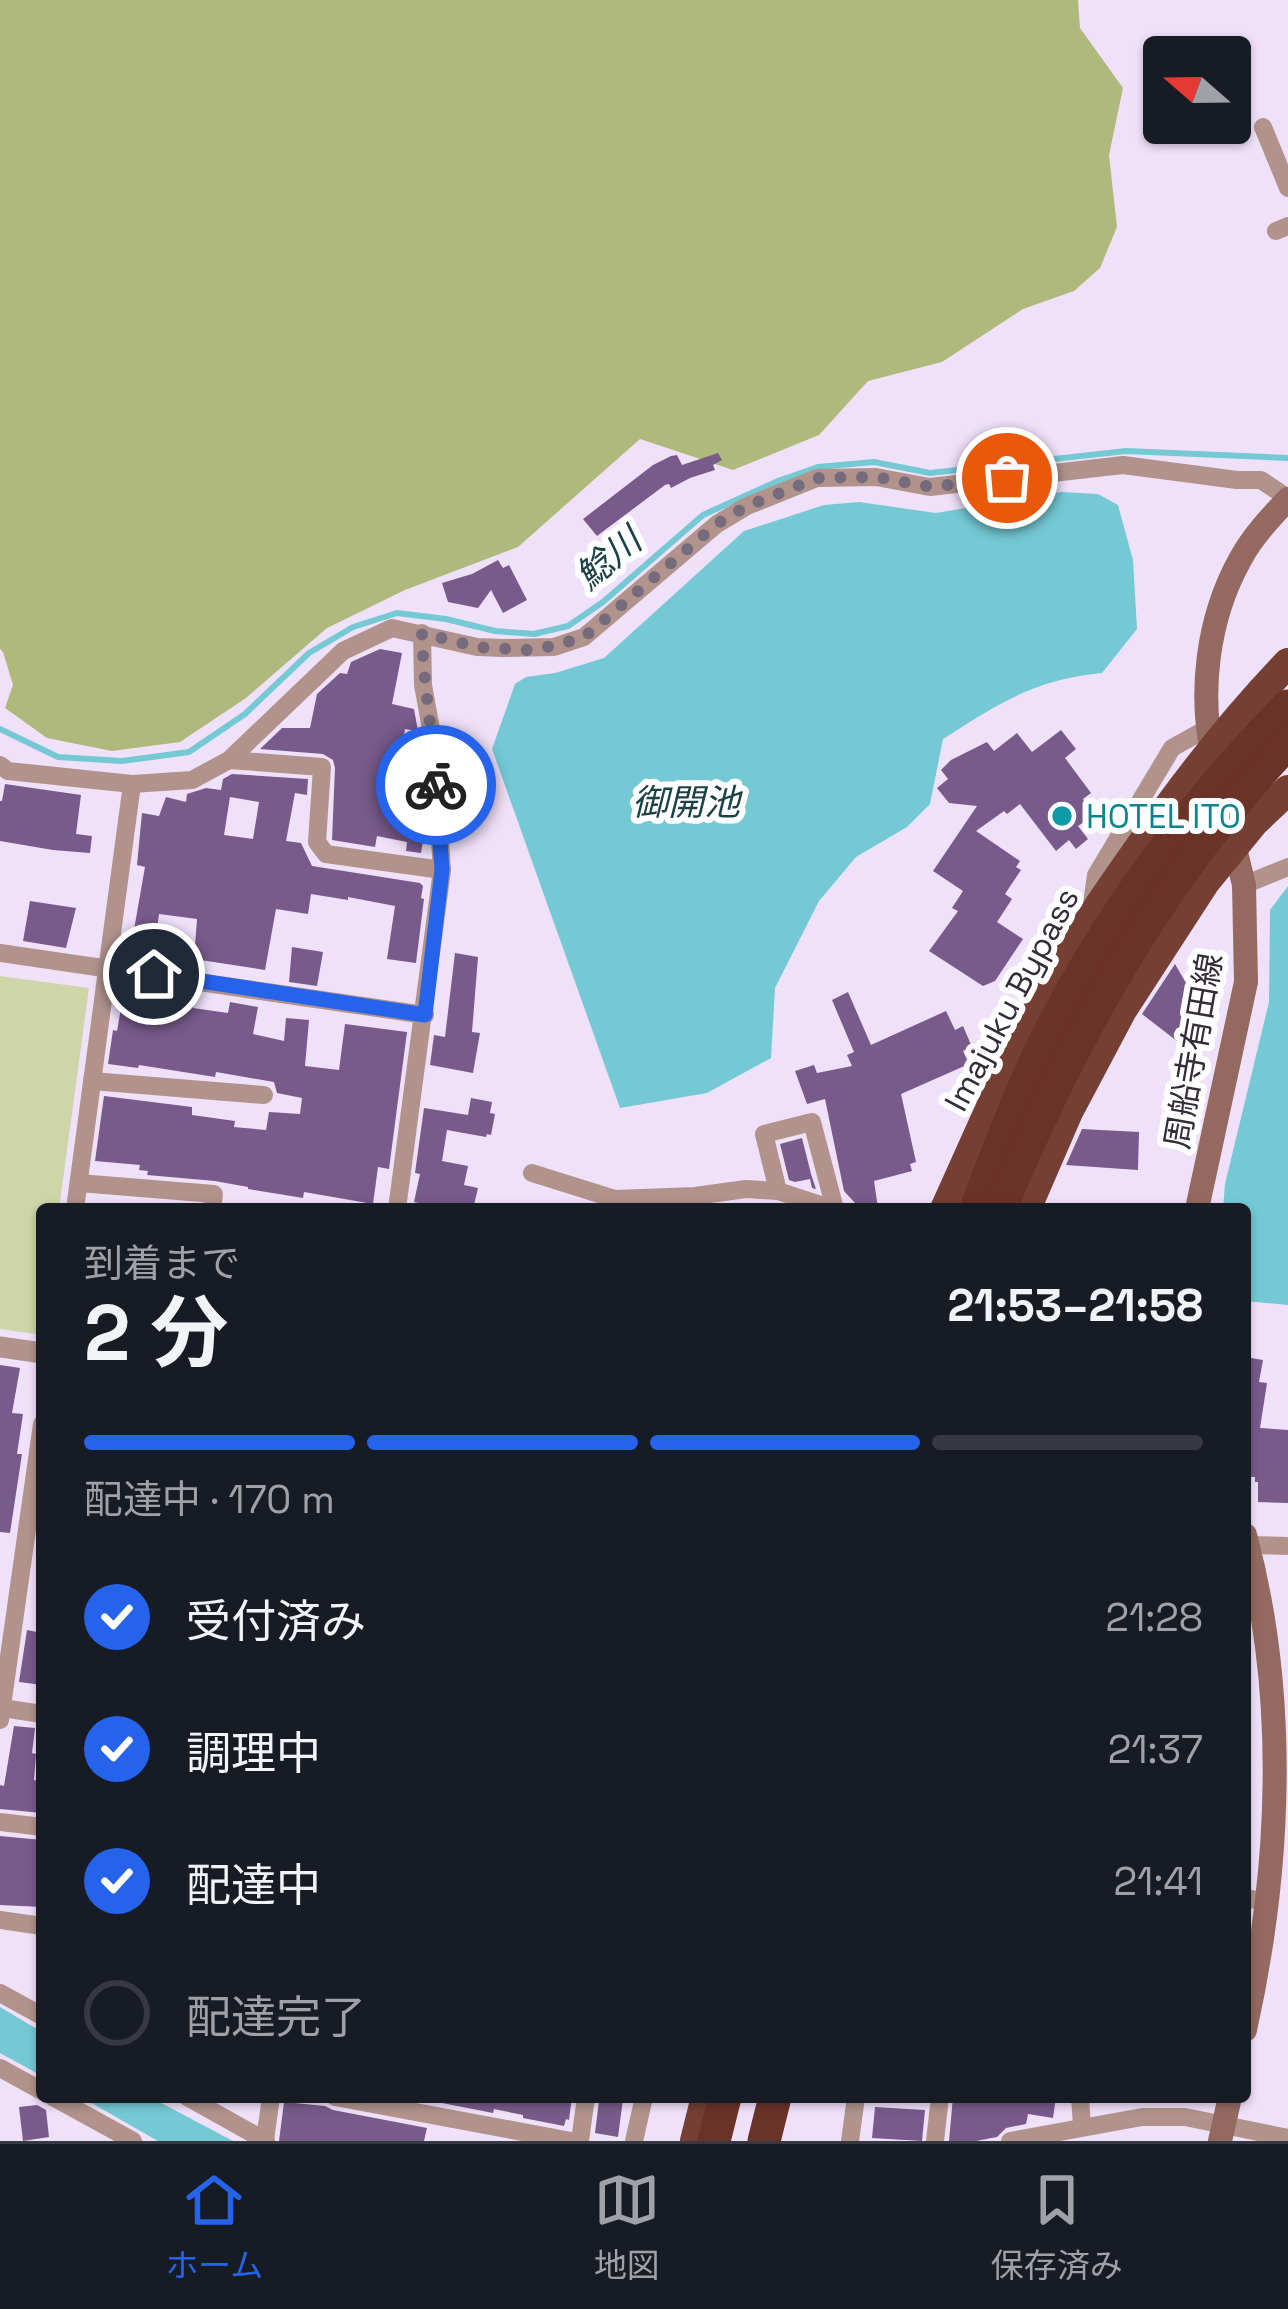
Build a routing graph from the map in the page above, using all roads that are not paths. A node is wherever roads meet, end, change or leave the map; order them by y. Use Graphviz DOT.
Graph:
graph roads {
  1 [pos="1263,127"];
  2 [pos="1288,188"];
  3 [pos="1288,498"];
  4 [pos="422,633"];
  5 [pos="1288,663"];
  6 [pos="1288,706"];
  7 [pos="1206,730"];
  8 [pos="1288,743"];
  9 [pos="229,760"];
  10 [pos="0,765"];
  11 [pos="131,784"];
  12 [pos="1288,790"];
  13 [pos="1288,867"];
  14 [pos="442,870"];
  15 [pos="1244,885"];
  16 [pos="1090,922"];
  17 [pos="0,953"];
  18 [pos="109,967"];
  19 [pos="425,1015"];
  20 [pos="92,1081"];
  21 [pos="264,1096"];
  22 [pos="532,1173"];
  23 [pos="79,1183"];
  24 [pos="778,1191"];
  25 [pos="75,1203"];
  26 [pos="213,1203"];
  27 [pos="398,1203"];
  28 [pos="815,1203"];
  29 [pos="832,1203"];
  30 [pos="948,1203"];
  31 [pos="978,1203"];
  32 [pos="1003,1203"];
  33 [pos="1029,1203"];
  34 [pos="1198,1203"];
  35 [pos="0,1347"];
  36 [pos="36,1351"];
  37 [pos="36,1466"];
  38 [pos="1251,1541"];
  39 [pos="1288,1546"];
  40 [pos="1251,1552"];
  41 [pos="1,1709"];
  42 [pos="36,1713"];
  43 [pos="0,1822"];
  44 [pos="36,1826"];
  45 [pos="1268,1906"];
  46 [pos="0,1921"];
  47 [pos="36,1925"];
  48 [pos="0,1993"];
  49 [pos="1251,1998"];
  50 [pos="36,2013"];
  51 [pos="0,2068"];
  52 [pos="36,2088"];
  53 [pos="64,2103"];
  54 [pos="198,2103"];
  55 [pos="270,2103"];
  56 [pos="384,2103"];
  57 [pos="585,2103"];
  58 [pos="643,2103"];
  59 [pos="704,2103"];
  60 [pos="723,2103"];
  61 [pos="741,2103"];
  62 [pos="770,2103"];
  63 [pos="855,2103"];
  64 [pos="939,2103"];
  65 [pos="1080,2103"];
  66 [pos="1229,2103"];
  67 [pos="1082,2126"];
  68 [pos="1222,2134"];
  69 [pos="1288,2138"];
  70 [pos="133,2141"];
  71 [pos="265,2141"];
  72 [pos="576,2141"];
  73 [pos="634,2141"];
  74 [pos="695,2141"];
  75 [pos="714,2141"];
  76 [pos="732,2141"];
  77 [pos="760,2141"];
  78 [pos="850,2141"];
  79 [pos="935,2141"];
  80 [pos="1010,2141"];
  1 -- 2 [label="street"];
  3 -- 4 [label="street"];
  3 -- 7 [label="main road, 周船寺有田線"];
  4 -- 9 [label="street"];
  4 -- 14 [label="street"];
  5 -- 16 [label="highway, Imajuku Bypass"];
  6 -- 31 [label="highway"];
  7 -- 15 [label="main road, 周船寺有田線"];
  7 -- 16 [label="street"];
  8 -- 32 [label="highway"];
  9 -- 11 [label="street"];
  9 -- 14 [label="street"];
  10 -- 11 [label="street"];
  11 -- 18 [label="street"];
  12 -- 33 [label="highway"];
  13 -- 15 [label="street"];
  14 -- 19 [label="street"];
  15 -- 34 [label="main road, 周船寺有田線"];
  16 -- 30 [label="highway, Imajuku Bypass"];
  17 -- 18 [label="street"];
  18 -- 19 [label="street"];
  18 -- 20 [label="street"];
  19 -- 27 [label="street"];
  20 -- 21 [label="street"];
  20 -- 23 [label="street"];
  22 -- 24 [label="street"];
  23 -- 25 [label="street"];
  23 -- 26 [label="street"];
  24 -- 28 [label="street"];
  24 -- 29 [label="street"];
  35 -- 36 [label="street"];
  37 -- 41 [label="street"];
  38 -- 39 [label="street"];
  40 -- 45 [label="main road"];
  41 -- 42 [label="street"];
  43 -- 44 [label="street"];
  45 -- 49 [label="main road"];
  46 -- 47 [label="street"];
  48 -- 50 [label="street"];
  51 -- 52 [label="street"];
  53 -- 70 [label="street"];
  54 -- 71 [label="street"];
  55 -- 71 [label="street"];
  56 -- 72 [label="street"];
  57 -- 72 [label="street"];
  58 -- 73 [label="street"];
  59 -- 74 [label="highway"];
  60 -- 75 [label="highway"];
  61 -- 76 [label="highway"];
  62 -- 77 [label="highway"];
  63 -- 78 [label="street"];
  64 -- 79 [label="street"];
  65 -- 67 [label="street"];
  66 -- 68 [label="main road"];
  67 -- 68 [label="street"];
  67 -- 80 [label="street"];
  68 -- 69 [label="street"];
}
